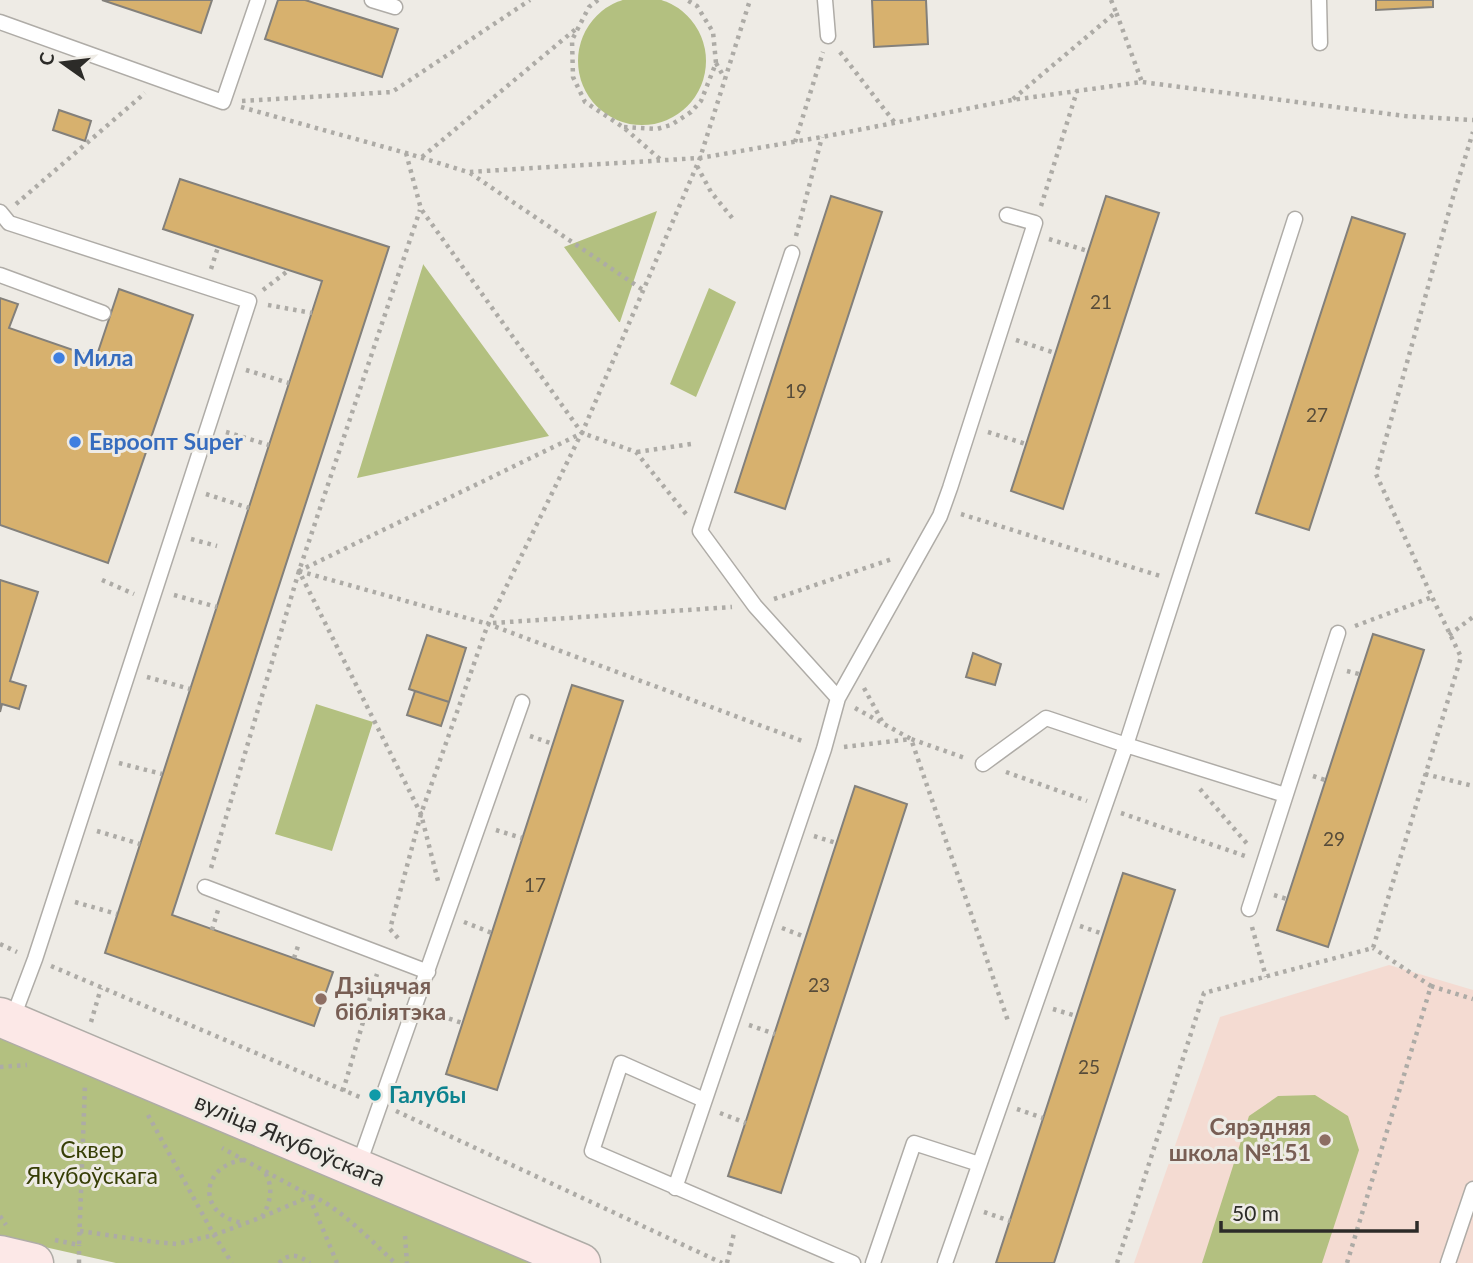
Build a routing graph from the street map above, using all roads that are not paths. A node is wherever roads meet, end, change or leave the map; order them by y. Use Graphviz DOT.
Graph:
graph roads {
  1 [pos="258,0"];
  2 [pos="372,0"];
  3 [pos="825,0"];
  4 [pos="1319,0"];
  5 [pos="395,7"];
  6 [pos="0,22"];
  7 [pos="828,36"];
  8 [pos="1320,43"];
  9 [pos="2,214"];
  10 [pos="1007,215"];
  11 [pos="1295,219"];
  12 [pos="792,253"];
  13 [pos="0,275"];
  14 [pos="103,313"];
  15 [pos="1338,633"];
  16 [pos="838,698"];
  17 [pos="522,702"];
  18 [pos="1126,746"];
  19 [pos="983,764"];
  20 [pos="1285,795"];
  21 [pos="205,887"];
  22 [pos="1248,909"];
  23 [pos="428,972"];
  24 [pos="6,1019"];
  25 [pos="704,1100"];
  26 [pos="979,1164"];
  27 [pos="358,1168"];
  28 [pos="675,1188"];
  29 [pos="1473,1189"];
  30 [pos="581,1263"];
  31 [pos="853,1263"];
  32 [pos="873,1263"];
  33 [pos="944,1263"];
  34 [pos="1448,1263"];
  1 -- 6 [label="lane"];
  2 -- 5 [label="lane"];
  3 -- 7 [label="lane"];
  4 -- 8 [label="lane"];
  9 -- 24 [label="lane"];
  10 -- 16 [label="lane"];
  11 -- 18 [label="lane"];
  12 -- 16 [label="lane"];
  13 -- 14 [label="lane"];
  15 -- 20 [label="lane"];
  16 -- 25 [label="lane"];
  17 -- 23 [label="lane"];
  18 -- 19 [label="lane"];
  18 -- 20 [label="lane"];
  18 -- 26 [label="lane"];
  20 -- 22 [label="lane"];
  21 -- 23 [label="lane"];
  23 -- 27 [label="lane"];
  24 -- 27 [label="main road, вуліца Якубоўскага"];
  25 -- 28 [label="lane"];
  25 -- 28 [label="lane"];
  26 -- 32 [label="lane"];
  26 -- 33 [label="lane"];
  27 -- 30 [label="main road, вуліца Якубоўскага"];
  28 -- 31 [label="lane"];
  29 -- 34 [label="lane"];
}
